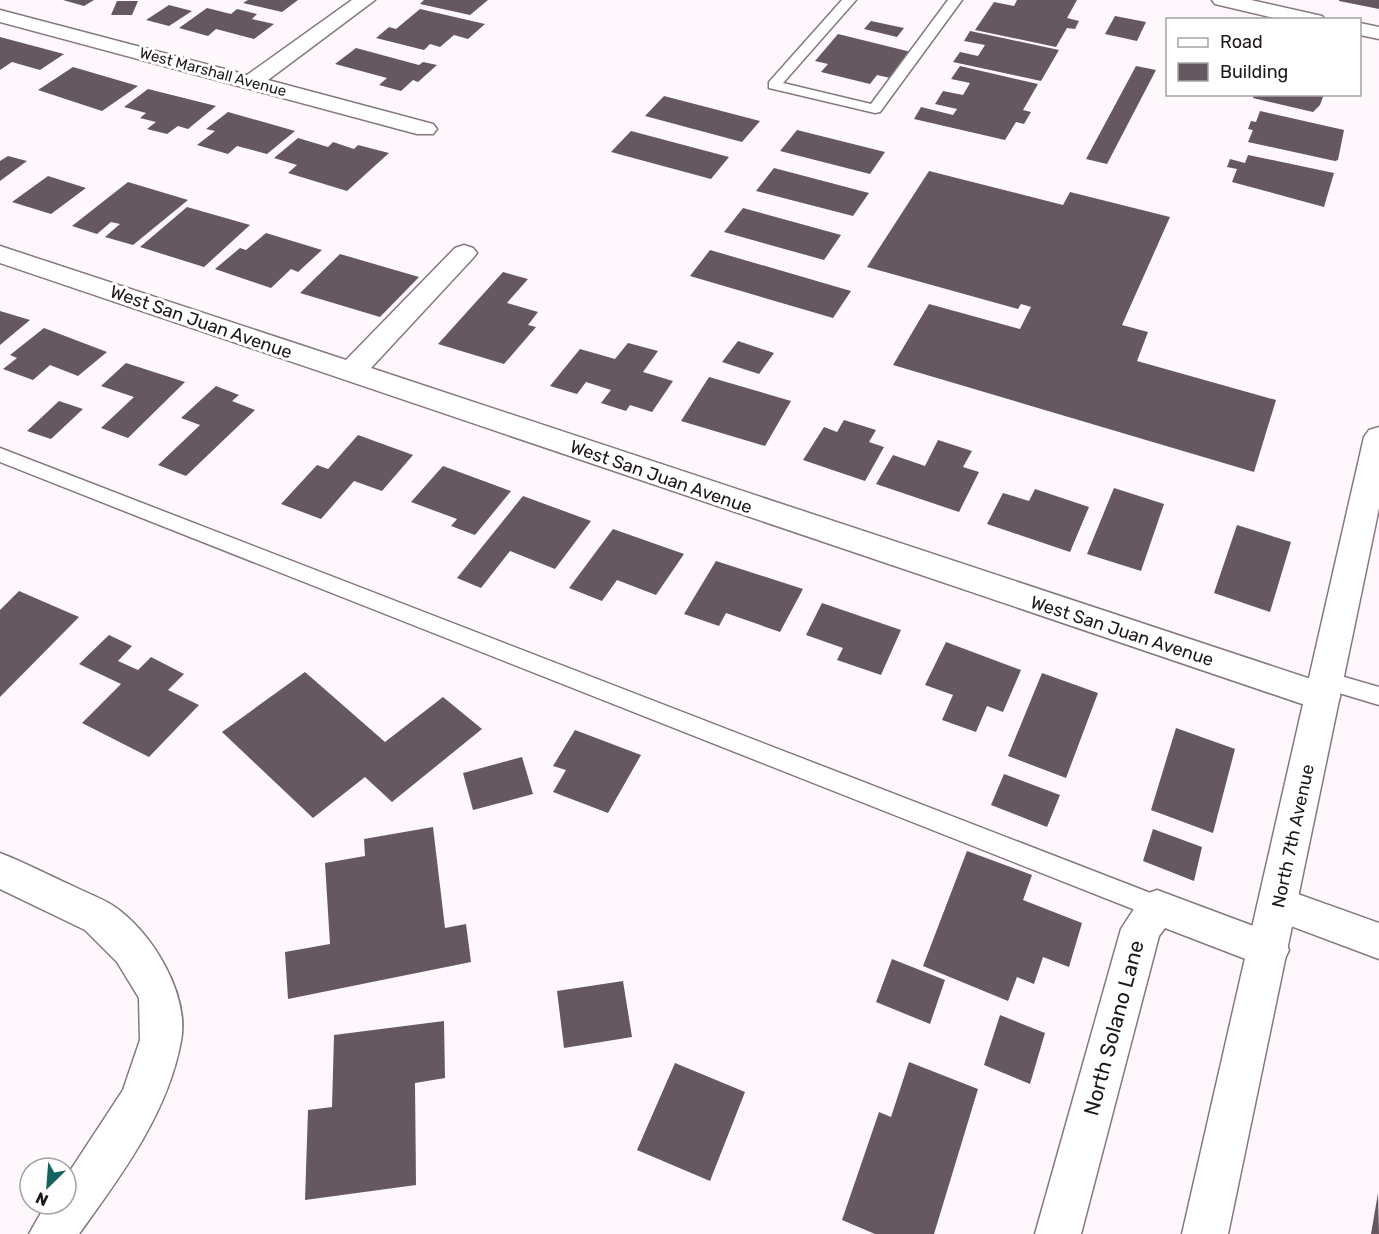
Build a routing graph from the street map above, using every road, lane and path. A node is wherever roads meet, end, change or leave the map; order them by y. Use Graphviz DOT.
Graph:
graph roads {
  1 [pos="365,0"];
  2 [pos="849,0"];
  3 [pos="955,0"];
  4 [pos="1222,0"];
  5 [pos="0,16"];
  6 [pos="1306,18"];
  7 [pos="1361,29"];
  8 [pos="1379,33"];
  9 [pos="251,82"];
  10 [pos="425,129"];
  11 [pos="464,253"];
  12 [pos="0,254"];
  13 [pos="351,372"];
  14 [pos="1379,437"];
  15 [pos="0,454"];
  16 [pos="1372,502"];
  17 [pos="1325,689"];
  18 [pos="1379,696"];
  19 [pos="0,870"];
  20 [pos="1278,903"];
  21 [pos="1157,907"];
  22 [pos="1379,941"];
  23 [pos="1269,950"];
  24 [pos="52,1234"];
  25 [pos="1058,1234"];
  26 [pos="1205,1234"];
  1 -- 9 [label="street"];
  2 -- 3 [label="lane"];
  4 -- 6 [label="street"];
  5 -- 9 [label="street, West Marshall Avenue"];
  7 -- 8 [label="street"];
  9 -- 10 [label="street, West Marshall Avenue"];
  11 -- 13 [label="street"];
  12 -- 13 [label="street, West San Juan Avenue"];
  13 -- 17 [label="street, West San Juan Avenue"];
  14 -- 16 [label="street, North 7th Avenue"];
  15 -- 21 [label="lane"];
  16 -- 17 [label="street, North 7th Avenue"];
  17 -- 18 [label="lane"];
  17 -- 20 [label="street, North 7th Avenue"];
  19 -- 24 [label="street"];
  20 -- 22 [label="street"];
  20 -- 23 [label="street, North 7th Avenue"];
  21 -- 23 [label="street"];
  21 -- 25 [label="street, North Solano Lane"];
  23 -- 26 [label="street, North 7th Avenue"];
}
